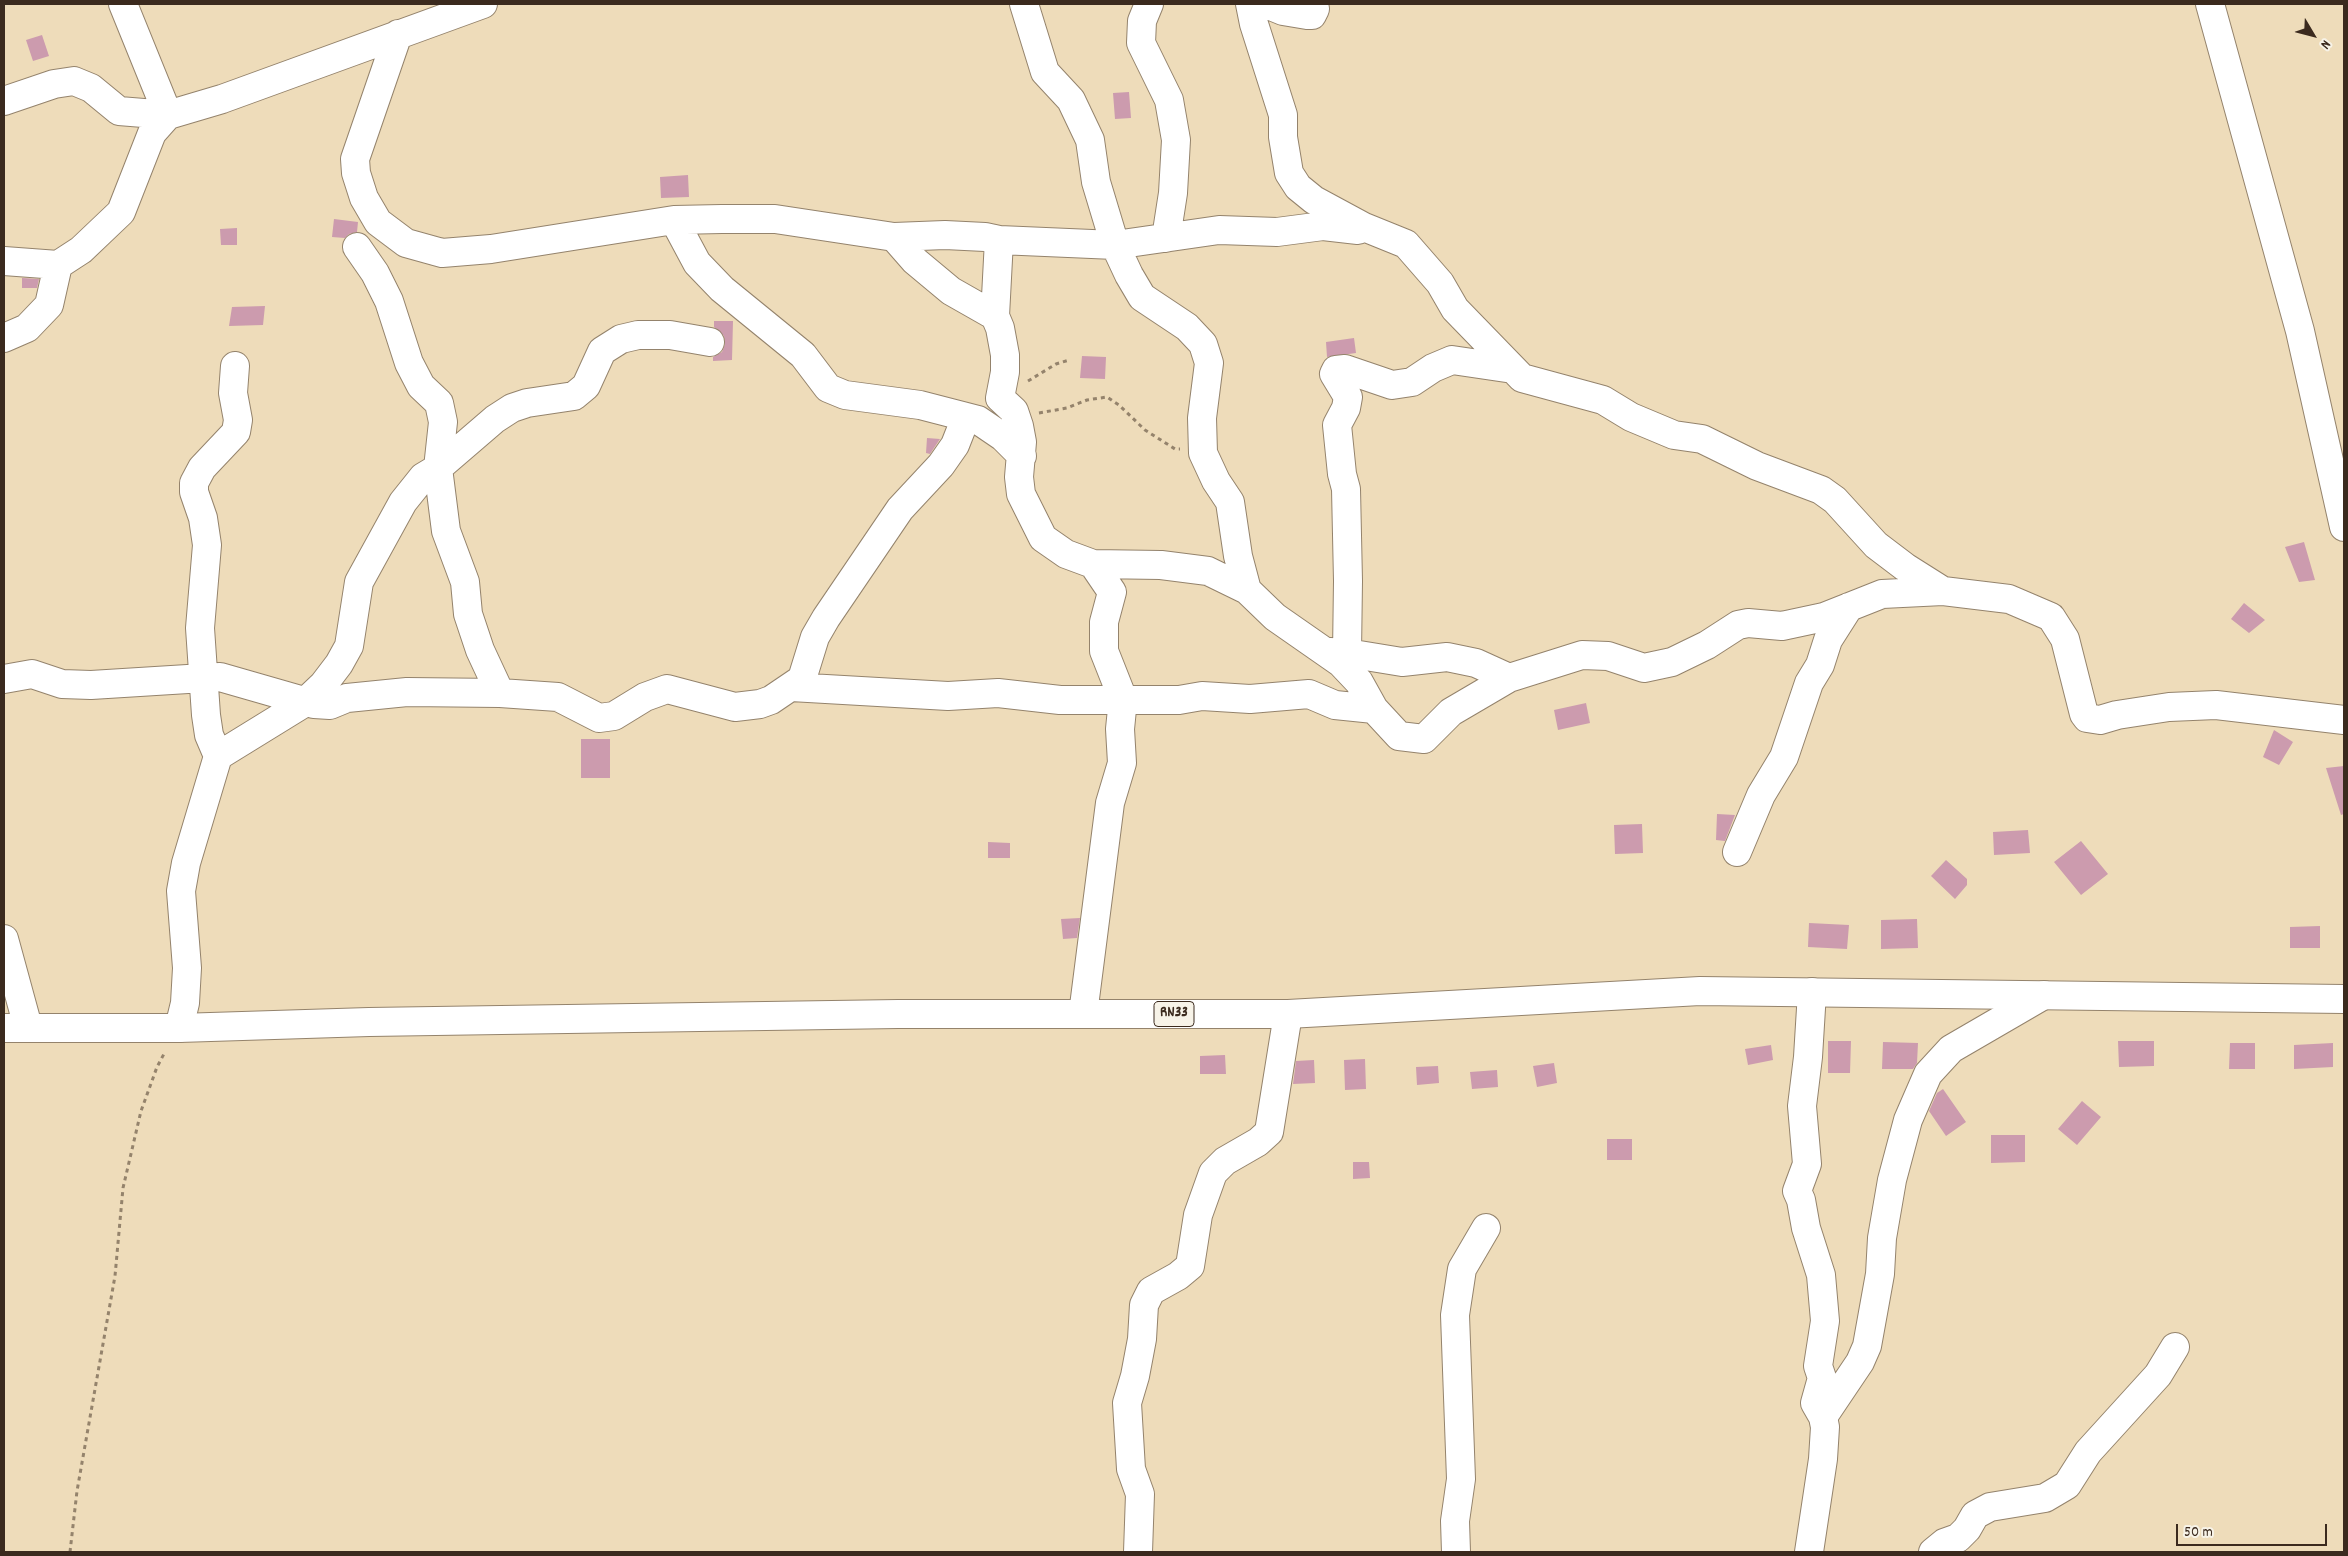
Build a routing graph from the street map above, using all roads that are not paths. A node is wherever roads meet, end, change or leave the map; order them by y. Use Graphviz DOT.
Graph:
graph roads {
  1 [pos="123,4"];
  2 [pos="483,4"];
  3 [pos="1024,4"];
  4 [pos="1149,4"];
  5 [pos="1250,4"];
  6 [pos="1266,4"];
  7 [pos="1314,4"];
  8 [pos="2210,4"];
  9 [pos="398,34"];
  10 [pos="4,101"];
  11 [pos="168,115"];
  12 [pos="674,220"];
  13 [pos="1382,232"];
  14 [pos="894,237"];
  15 [pos="1166,238"];
  16 [pos="999,240"];
  17 [pos="1115,245"];
  18 [pos="357,247"];
  19 [pos="4,261"];
  20 [pos="58,266"];
  21 [pos="995,316"];
  22 [pos="4,338"];
  23 [pos="710,342"];
  24 [pos="235,366"];
  25 [pos="1512,369"];
  26 [pos="966,417"];
  27 [pos="1022,456"];
  28 [pos="438,468"];
  29 [pos="2344,527"];
  30 [pos="1093,564"];
  31 [pos="1247,590"];
  32 [pos="1944,591"];
  33 [pos="1849,607"];
  34 [pos="1337,652"];
  35 [pos="204,678"];
  36 [pos="1509,678"];
  37 [pos="4,679"];
  38 [pos="791,687"];
  39 [pos="500,693"];
  40 [pos="1123,698"];
  41 [pos="304,703"];
  42 [pos="1374,709"];
  43 [pos="2344,720"];
  44 [pos="218,756"];
  45 [pos="1737,852"];
  46 [pos="4,939"];
  47 [pos="1812,992"];
  48 [pos="2044,994"];
  49 [pos="2344,999"];
  50 [pos="1083,1014"];
  51 [pos="1288,1014"];
  52 [pos="16,1028"];
  53 [pos="179,1028"];
  54 [pos="1486,1228"];
  55 [pos="2176,1347"];
  56 [pos="1823,1417"];
  57 [pos="1138,1552"];
  58 [pos="1456,1552"];
  59 [pos="1809,1552"];
  60 [pos="1933,1552"];
  1 -- 11 [label="street"];
  2 -- 9 [label="street"];
  3 -- 17 [label="street"];
  4 -- 15 [label="street"];
  5 -- 13 [label="street"];
  6 -- 7 [label="street"];
  8 -- 29 [label="street"];
  9 -- 11 [label="street"];
  9 -- 12 [label="street"];
  10 -- 11 [label="street"];
  11 -- 20 [label="street"];
  12 -- 14 [label="street"];
  12 -- 26 [label="street"];
  13 -- 15 [label="street"];
  13 -- 25 [label="street"];
  14 -- 16 [label="street"];
  14 -- 21 [label="street"];
  15 -- 17 [label="street"];
  16 -- 17 [label="street"];
  16 -- 21 [label="street"];
  17 -- 31 [label="street"];
  18 -- 28 [label="street"];
  19 -- 20 [label="street"];
  20 -- 22 [label="street"];
  21 -- 27 [label="street"];
  23 -- 28 [label="street"];
  24 -- 35 [label="street"];
  25 -- 32 [label="street"];
  25 -- 34 [label="street"];
  26 -- 27 [label="street"];
  26 -- 38 [label="street"];
  27 -- 30 [label="street"];
  28 -- 39 [label="street"];
  28 -- 41 [label="street"];
  30 -- 31 [label="street"];
  30 -- 40 [label="street"];
  31 -- 34 [label="street"];
  32 -- 33 [label="street"];
  32 -- 43 [label="street"];
  33 -- 36 [label="street"];
  33 -- 45 [label="street"];
  34 -- 36 [label="street"];
  34 -- 42 [label="street"];
  35 -- 37 [label="street"];
  35 -- 41 [label="street"];
  35 -- 44 [label="street"];
  36 -- 42 [label="street"];
  38 -- 39 [label="street"];
  38 -- 40 [label="street"];
  39 -- 41 [label="street"];
  40 -- 42 [label="street"];
  40 -- 50 [label="street"];
  41 -- 44 [label="street"];
  44 -- 53 [label="street"];
  46 -- 52 [label="street"];
  47 -- 48 [label="street, RN33"];
  47 -- 51 [label="street, RN33"];
  47 -- 56 [label="street"];
  48 -- 49 [label="street, RN33"];
  48 -- 56 [label="street"];
  50 -- 51 [label="street, RN33"];
  50 -- 53 [label="street, RN33"];
  51 -- 57 [label="street"];
  52 -- 53 [label="street, RN33"];
  54 -- 58 [label="street"];
  55 -- 60 [label="street"];
  56 -- 59 [label="street"];
}
